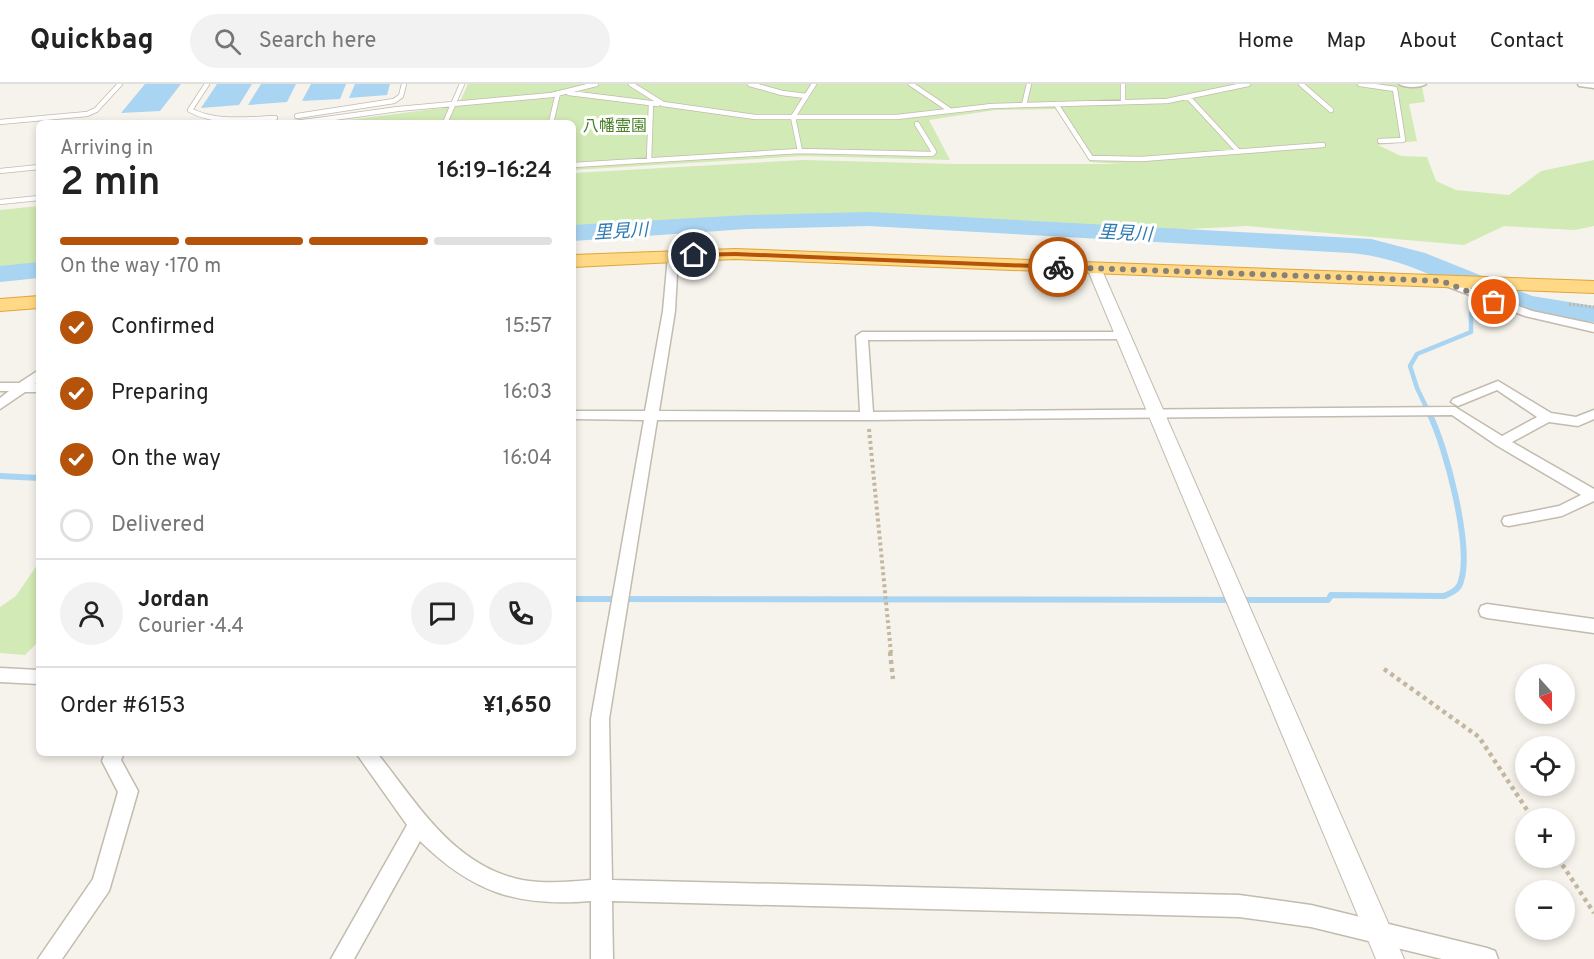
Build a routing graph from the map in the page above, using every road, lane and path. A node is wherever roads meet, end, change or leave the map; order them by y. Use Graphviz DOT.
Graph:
graph roads {
  1 [pos="120,84"];
  2 [pos="207,84"];
  3 [pos="404,84"];
  4 [pos="462,84"];
  5 [pos="596,84"];
  6 [pos="631,84"];
  7 [pos="750,84"];
  8 [pos="814,84"];
  9 [pos="910,84"];
  10 [pos="1029,84"];
  11 [pos="1124,84"];
  12 [pos="1248,84"];
  13 [pos="1301,84"];
  14 [pos="1360,84"];
  15 [pos="1404,84"];
  16 [pos="1422,84"];
  17 [pos="1582,84"];
  18 [pos="1594,86"];
  19 [pos="560,93"];
  20 [pos="806,96"];
  21 [pos="1188,97"];
  22 [pos="1123,102"];
  23 [pos="651,103"];
  24 [pos="452,104"];
  25 [pos="663,104"];
  26 [pos="1056,104"];
  27 [pos="1024,105"];
  28 [pos="1331,110"];
  29 [pos="951,111"];
  30 [pos="297,116"];
  31 [pos="275,117"];
  32 [pos="793,117"];
  33 [pos="333,120"];
  34 [pos="446,120"];
  35 [pos="552,120"];
  36 [pos="0,122"];
  37 [pos="917,124"];
  38 [pos="1380,141"];
  39 [pos="1323,145"];
  40 [pos="800,151"];
  41 [pos="1238,151"];
  42 [pos="649,160"];
  43 [pos="576,165"];
  44 [pos="36,167"];
  45 [pos="0,171"];
  46 [pos="36,198"];
  47 [pos="0,202"];
  48 [pos="673,256"];
  49 [pos="576,261"];
  50 [pos="1094,268"];
  51 [pos="1448,281"];
  52 [pos="1594,286"];
  53 [pos="36,302"];
  54 [pos="0,305"];
  55 [pos="1594,328"];
  56 [pos="1122,336"];
  57 [pos="36,376"];
  58 [pos="23,386"];
  59 [pos="0,387"];
  60 [pos="36,388"];
  61 [pos="1458,402"];
  62 [pos="0,405"];
  63 [pos="1155,412"];
  64 [pos="1594,414"];
  65 [pos="576,415"];
  66 [pos="649,415"];
  67 [pos="867,416"];
  68 [pos="1547,417"];
  69 [pos="1501,442"];
  70 [pos="1594,495"];
  71 [pos="1509,521"];
  72 [pos="1487,611"];
  73 [pos="1594,626"];
  74 [pos="1384,669"];
  75 [pos="0,675"];
  76 [pos="36,677"];
  77 [pos="893,679"];
  78 [pos="114,756"];
  79 [pos="367,756"];
  80 [pos="1526,808"];
  81 [pos="419,824"];
  82 [pos="1565,868"];
  83 [pos="601,890"];
  84 [pos="1594,913"];
  85 [pos="1379,933"];
  86 [pos="49,959"];
  87 [pos="342,959"];
  88 [pos="602,959"];
  89 [pos="1390,959"];
  90 [pos="1487,959"];
  1 -- 36 [label="lane"];
  2 -- 31 [label="lane"];
  3 -- 30 [label="lane"];
  4 -- 24 [label="lane"];
  5 -- 19 [label="lane"];
  6 -- 25 [label="lane"];
  7 -- 20 [label="lane"];
  8 -- 20 [label="lane"];
  9 -- 29 [label="lane"];
  10 -- 27 [label="lane"];
  11 -- 22 [label="lane"];
  12 -- 21 [label="lane"];
  13 -- 28 [label="lane"];
  14 -- 38 [label="lane"];
  15 -- 16 [label="street"];
  17 -- 18 [label="street"];
  19 -- 23 [label="lane"];
  19 -- 24 [label="lane"];
  19 -- 35 [label="lane"];
  20 -- 32 [label="lane"];
  21 -- 22 [label="lane"];
  21 -- 41 [label="lane"];
  22 -- 26 [label="lane"];
  23 -- 25 [label="lane"];
  23 -- 42 [label="lane"];
  24 -- 33 [label="lane"];
  24 -- 34 [label="lane"];
  25 -- 32 [label="lane"];
  26 -- 27 [label="lane"];
  26 -- 41 [label="lane"];
  27 -- 29 [label="lane"];
  29 -- 32 [label="lane"];
  32 -- 40 [label="lane"];
  37 -- 40 [label="lane"];
  39 -- 41 [label="lane"];
  40 -- 42 [label="lane"];
  42 -- 43 [label="lane"];
  44 -- 45 [label="lane"];
  46 -- 47 [label="lane"];
  48 -- 49 [label="highway"];
  48 -- 50 [label="highway"];
  48 -- 66 [label="street"];
  50 -- 51 [label="highway"];
  50 -- 56 [label="street"];
  51 -- 52 [label="highway"];
  51 -- 55 [label="street"];
  53 -- 54 [label="highway"];
  56 -- 63 [label="street"];
  56 -- 67 [label="street"];
  57 -- 58 [label="street"];
  58 -- 59 [label="street"];
  58 -- 60 [label="street"];
  58 -- 62 [label="street"];
  61 -- 68 [label="street"];
  63 -- 67 [label="street"];
  63 -- 69 [label="street"];
  63 -- 85 [label="street"];
  64 -- 68 [label="street"];
  65 -- 66 [label="street"];
  66 -- 67 [label="street"];
  66 -- 83 [label="street"];
  67 -- 77 [label="path"];
  68 -- 69 [label="street"];
  69 -- 70 [label="street"];
  70 -- 71 [label="street"];
  72 -- 73 [label="street"];
  74 -- 80 [label="path"];
  75 -- 76 [label="street"];
  78 -- 86 [label="street"];
  79 -- 81 [label="street"];
  81 -- 83 [label="street"];
  81 -- 87 [label="street"];
  82 -- 84 [label="path"];
  83 -- 85 [label="street"];
  83 -- 88 [label="street"];
  85 -- 89 [label="street"];
  85 -- 90 [label="street"];
}
